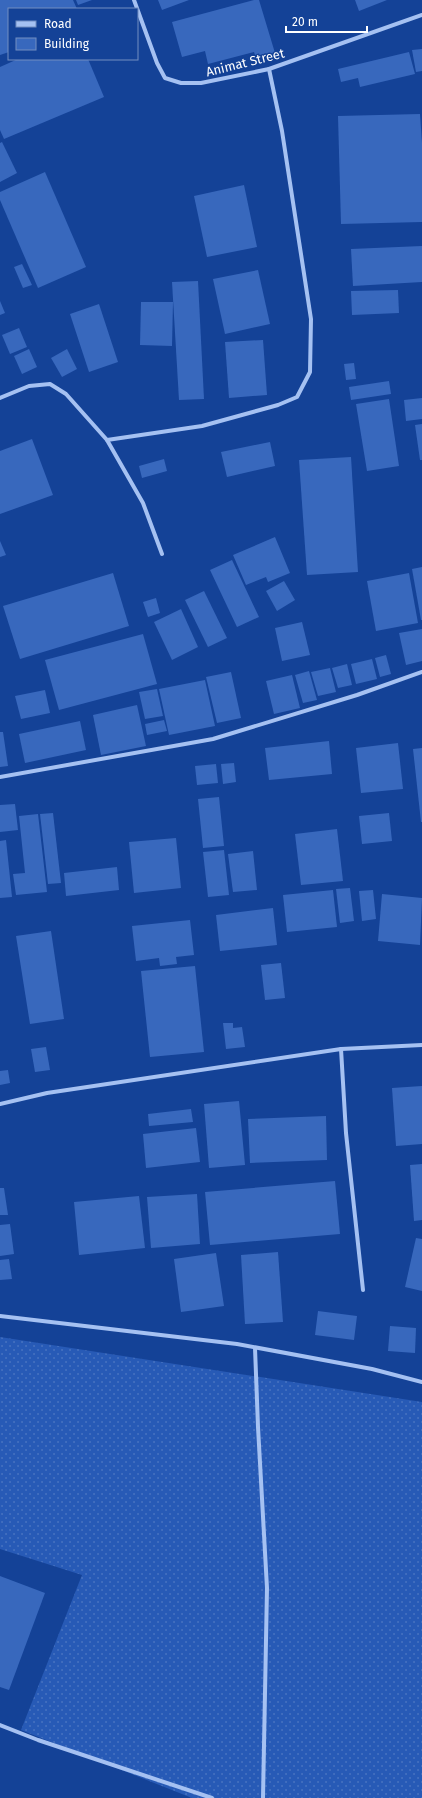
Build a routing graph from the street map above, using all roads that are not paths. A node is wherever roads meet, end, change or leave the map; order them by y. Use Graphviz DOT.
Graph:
graph roads {
  1 [pos="138,11"];
  2 [pos="422,15"];
  3 [pos="270,69"];
  4 [pos="0,398"];
  5 [pos="106,440"];
  6 [pos="162,554"];
  7 [pos="422,672"];
  8 [pos="0,777"];
  9 [pos="422,1045"];
  10 [pos="341,1049"];
  11 [pos="0,1104"];
  12 [pos="363,1290"];
  13 [pos="0,1316"];
  14 [pos="256,1348"];
  15 [pos="422,1382"];
  16 [pos="0,1725"];
  17 [pos="212,1798"];
  18 [pos="263,1798"];
  1 -- 3 [label="street, Animat Street"];
  2 -- 3 [label="street, Animat Street"];
  3 -- 5 [label="street"];
  4 -- 5 [label="street"];
  5 -- 6 [label="street"];
  7 -- 8 [label="street"];
  9 -- 10 [label="street"];
  10 -- 11 [label="street"];
  10 -- 12 [label="street"];
  13 -- 14 [label="street"];
  14 -- 15 [label="street"];
  14 -- 18 [label="street"];
  16 -- 17 [label="street"];
}
